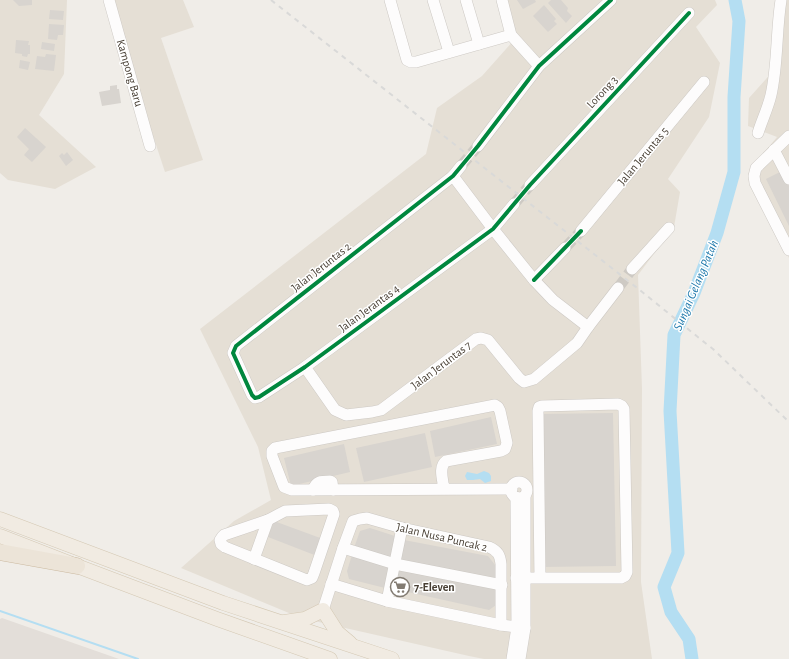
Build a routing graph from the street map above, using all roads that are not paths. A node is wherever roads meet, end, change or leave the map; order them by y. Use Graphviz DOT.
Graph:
graph roads {
  1 [pos="109,0"];
  2 [pos="390,0"];
  3 [pos="433,0"];
  4 [pos="466,0"];
  5 [pos="611,0"];
  6 [pos="781,0"];
  7 [pos="506,1"];
  8 [pos="689,13"];
  9 [pos="511,35"];
  10 [pos="479,44"];
  11 [pos="449,52"];
  12 [pos="540,66"];
  13 [pos="704,82"];
  14 [pos="758,133"];
  15 [pos="789,136"];
  16 [pos="150,146"];
  17 [pos="478,146"];
  18 [pos="774,150"];
  19 [pos="461,166"];
  20 [pos="453,176"];
  21 [pos="789,179"];
  22 [pos="530,185"];
  23 [pos="514,204"];
  24 [pos="669,228"];
  25 [pos="493,229"];
  26 [pos="582,231"];
  27 [pos="565,248"];
  28 [pos="789,250"];
  29 [pos="632,269"];
  30 [pos="534,280"];
  31 [pos="618,288"];
  32 [pos="588,327"];
  33 [pos="305,367"];
  34 [pos="254,398"];
  35 [pos="444,489"];
  36 [pos="0,514"];
  37 [pos="0,519"];
  38 [pos="268,520"];
  39 [pos="402,528"];
  40 [pos="39,534"];
  41 [pos="0,536"];
  42 [pos="343,548"];
  43 [pos="0,552"];
  44 [pos="254,559"];
  45 [pos="395,564"];
  46 [pos="77,566"];
  47 [pos="315,571"];
  48 [pos="521,578"];
  49 [pos="540,578"];
  50 [pos="333,579"];
  51 [pos="502,585"];
  52 [pos="387,601"];
  53 [pos="323,610"];
  54 [pos="281,622"];
  55 [pos="501,625"];
  56 [pos="521,627"];
  57 [pos="354,647"];
  58 [pos="330,659"];
  59 [pos="392,659"];
  60 [pos="512,659"];
  61 [pos="520,659"];
  1 -- 16 [label="street, Kampong Baru"];
  2 -- 11 [label="street"];
  3 -- 11 [label="street"];
  4 -- 10 [label="street"];
  5 -- 12 [label="street"];
  6 -- 14 [label="street"];
  7 -- 9 [label="street"];
  8 -- 22 [label="street, Lorong 3"];
  9 -- 10 [label="street"];
  9 -- 12 [label="street"];
  10 -- 11 [label="street"];
  12 -- 17 [label="street"];
  13 -- 26 [label="street, Jalan Jeruntas 5"];
  15 -- 18 [label="street"];
  18 -- 21 [label="street"];
  18 -- 28 [label="street"];
  19 -- 20 [label="street, Jalan Jeruntas 2"];
  20 -- 25 [label="street"];
  20 -- 34 [label="street, Jalan Jeruntas 2"];
  23 -- 25 [label="street"];
  24 -- 29 [label="street"];
  25 -- 30 [label="street"];
  25 -- 33 [label="street, Jalan Jerantas 4"];
  27 -- 30 [label="street"];
  30 -- 32 [label="street"];
  31 -- 32 [label="street"];
  32 -- 33 [label="street, Jalan Jeruntas 7"];
  33 -- 34 [label="street, Jalan Jerantas 4"];
  35 -- 35 [label="street"];
  35 -- 48 [label="street"];
  36 -- 40 [label="main road"];
  37 -- 40 [label="main road"];
  38 -- 44 [label="street"];
  38 -- 44 [label="street"];
  38 -- 47 [label="street"];
  39 -- 42 [label="street, Jalan Nusa Puncak 2"];
  39 -- 45 [label="street"];
  39 -- 51 [label="street, Jalan Nusa Puncak 2"];
  40 -- 54 [label="main road"];
  41 -- 46 [label="main road"];
  42 -- 45 [label="street"];
  42 -- 50 [label="street"];
  43 -- 46 [label="highway"];
  44 -- 47 [label="street"];
  45 -- 51 [label="street"];
  45 -- 52 [label="street"];
  46 -- 58 [label="main road"];
  47 -- 50 [label="street"];
  48 -- 49 [label="street"];
  48 -- 56 [label="street"];
  49 -- 49 [label="street"];
  50 -- 52 [label="street"];
  50 -- 53 [label="street"];
  51 -- 55 [label="street, Jalan Nusa Puncak 2"];
  52 -- 55 [label="street"];
  53 -- 54 [label="main road"];
  53 -- 57 [label="main road"];
  54 -- 57 [label="main road"];
  55 -- 56 [label="street"];
  56 -- 60 [label="street"];
  56 -- 61 [label="street"];
  57 -- 59 [label="main road"];
}
